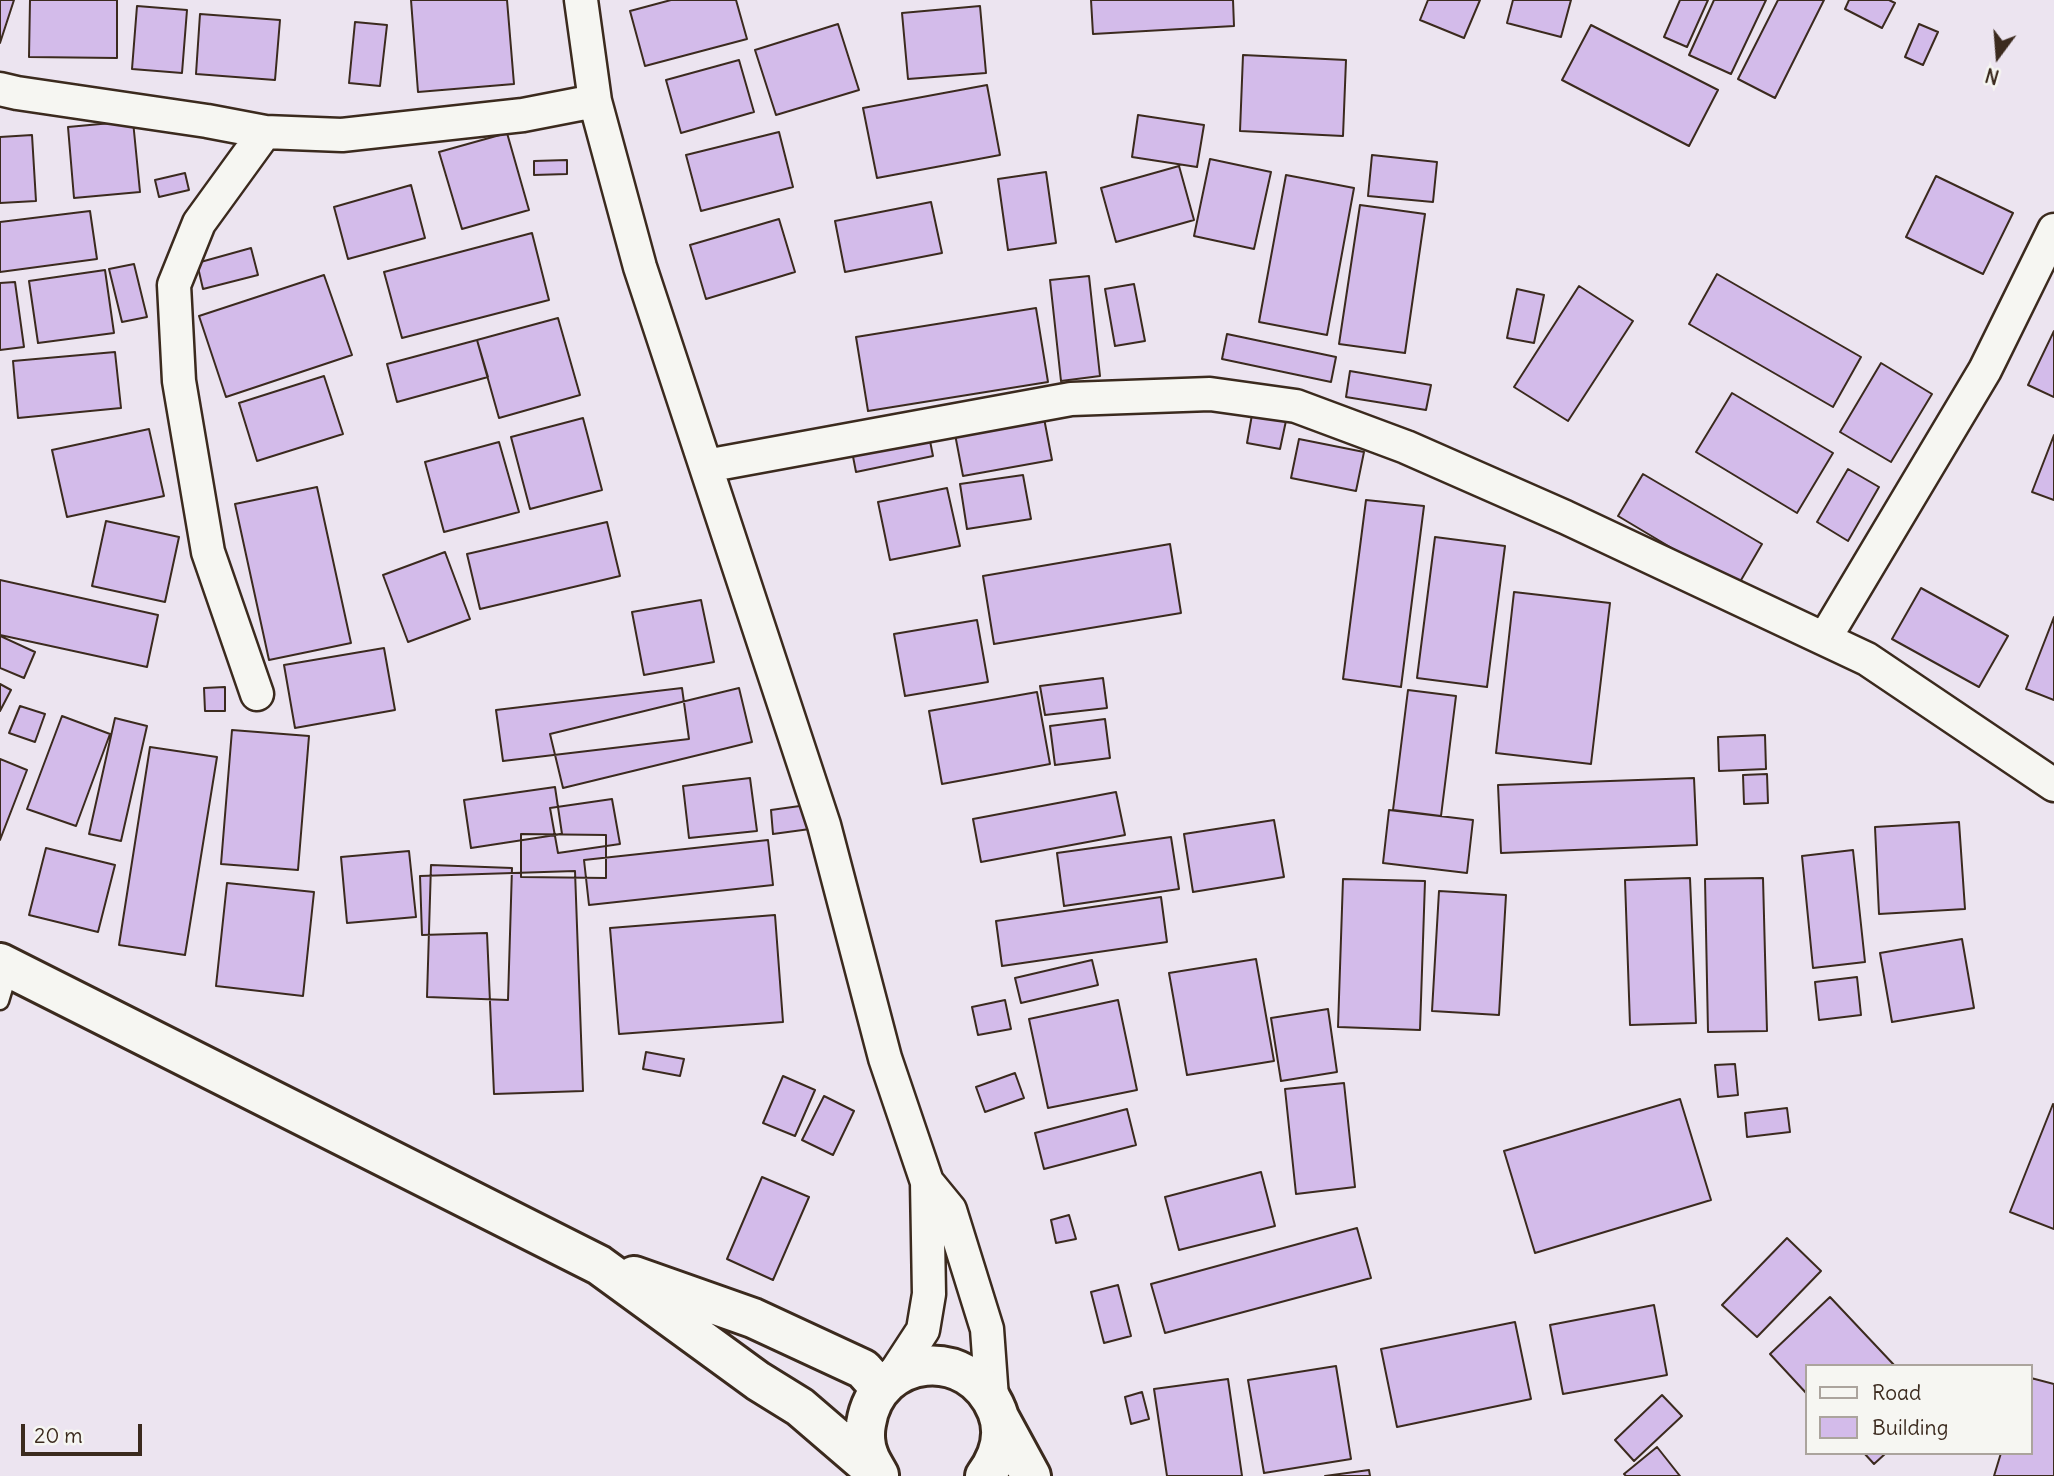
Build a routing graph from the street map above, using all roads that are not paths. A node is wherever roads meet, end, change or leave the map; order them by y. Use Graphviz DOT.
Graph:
graph roads {
  1 [pos="581,0"];
  2 [pos="0,89"];
  3 [pos="595,101"];
  4 [pos="265,132"];
  5 [pos="2054,230"];
  6 [pos="706,466"];
  7 [pos="1825,638"];
  8 [pos="257,694"];
  9 [pos="2054,785"];
  10 [pos="3,977"];
  11 [pos="927,1182"];
  12 [pos="599,1265"];
  13 [pos="886,1384"];
  14 [pos="996,1408"];
  15 [pos="880,1475"];
  16 [pos="985,1476"];
  17 [pos="1031,1476"];
  1 -- 3 [label="street"];
  2 -- 4 [label="street"];
  3 -- 4 [label="street"];
  3 -- 6 [label="street"];
  4 -- 8 [label="street"];
  5 -- 7 [label="street"];
  6 -- 7 [label="street"];
  6 -- 11 [label="street"];
  7 -- 9 [label="street"];
  10 -- 12 [label="street"];
  11 -- 13 [label="street"];
  11 -- 14 [label="street"];
  12 -- 13 [label="street"];
  12 -- 15 [label="street"];
  13 -- 14 [label="street"];
  13 -- 15 [label="street"];
  14 -- 16 [label="street"];
  14 -- 17 [label="street"];
}
